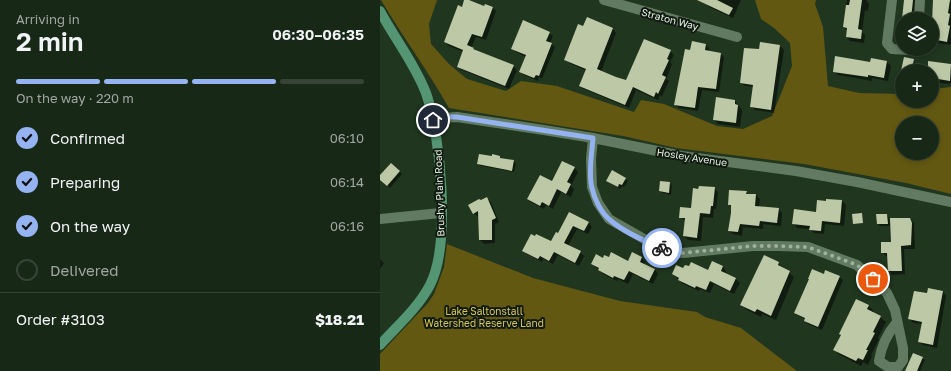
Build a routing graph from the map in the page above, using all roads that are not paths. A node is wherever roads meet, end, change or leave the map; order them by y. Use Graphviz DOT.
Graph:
graph roads {
  1 [pos="604,0"];
  2 [pos="892,0"];
  3 [pos="920,0"];
  4 [pos="380,11"];
  5 [pos="919,12"];
  6 [pos="737,37"];
  7 [pos="895,49"];
  8 [pos="433,120"];
  9 [pos="593,138"];
  10 [pos="951,202"];
  11 [pos="441,213"];
  12 [pos="380,219"];
  13 [pos="897,322"];
  14 [pos="380,345"];
  1 -- 6 [label="street, Straton Way"];
  2 -- 7 [label="street"];
  3 -- 5 [label="street"];
  4 -- 8 [label="main road, Brushy Plain Road"];
  8 -- 9 [label="street, Hosley Avenue"];
  8 -- 11 [label="main road, Brushy Plain Road"];
  9 -- 10 [label="street, Hosley Avenue"];
  9 -- 13 [label="street"];
  11 -- 12 [label="street"];
  11 -- 14 [label="main road, Brushy Plain Road"];
}
